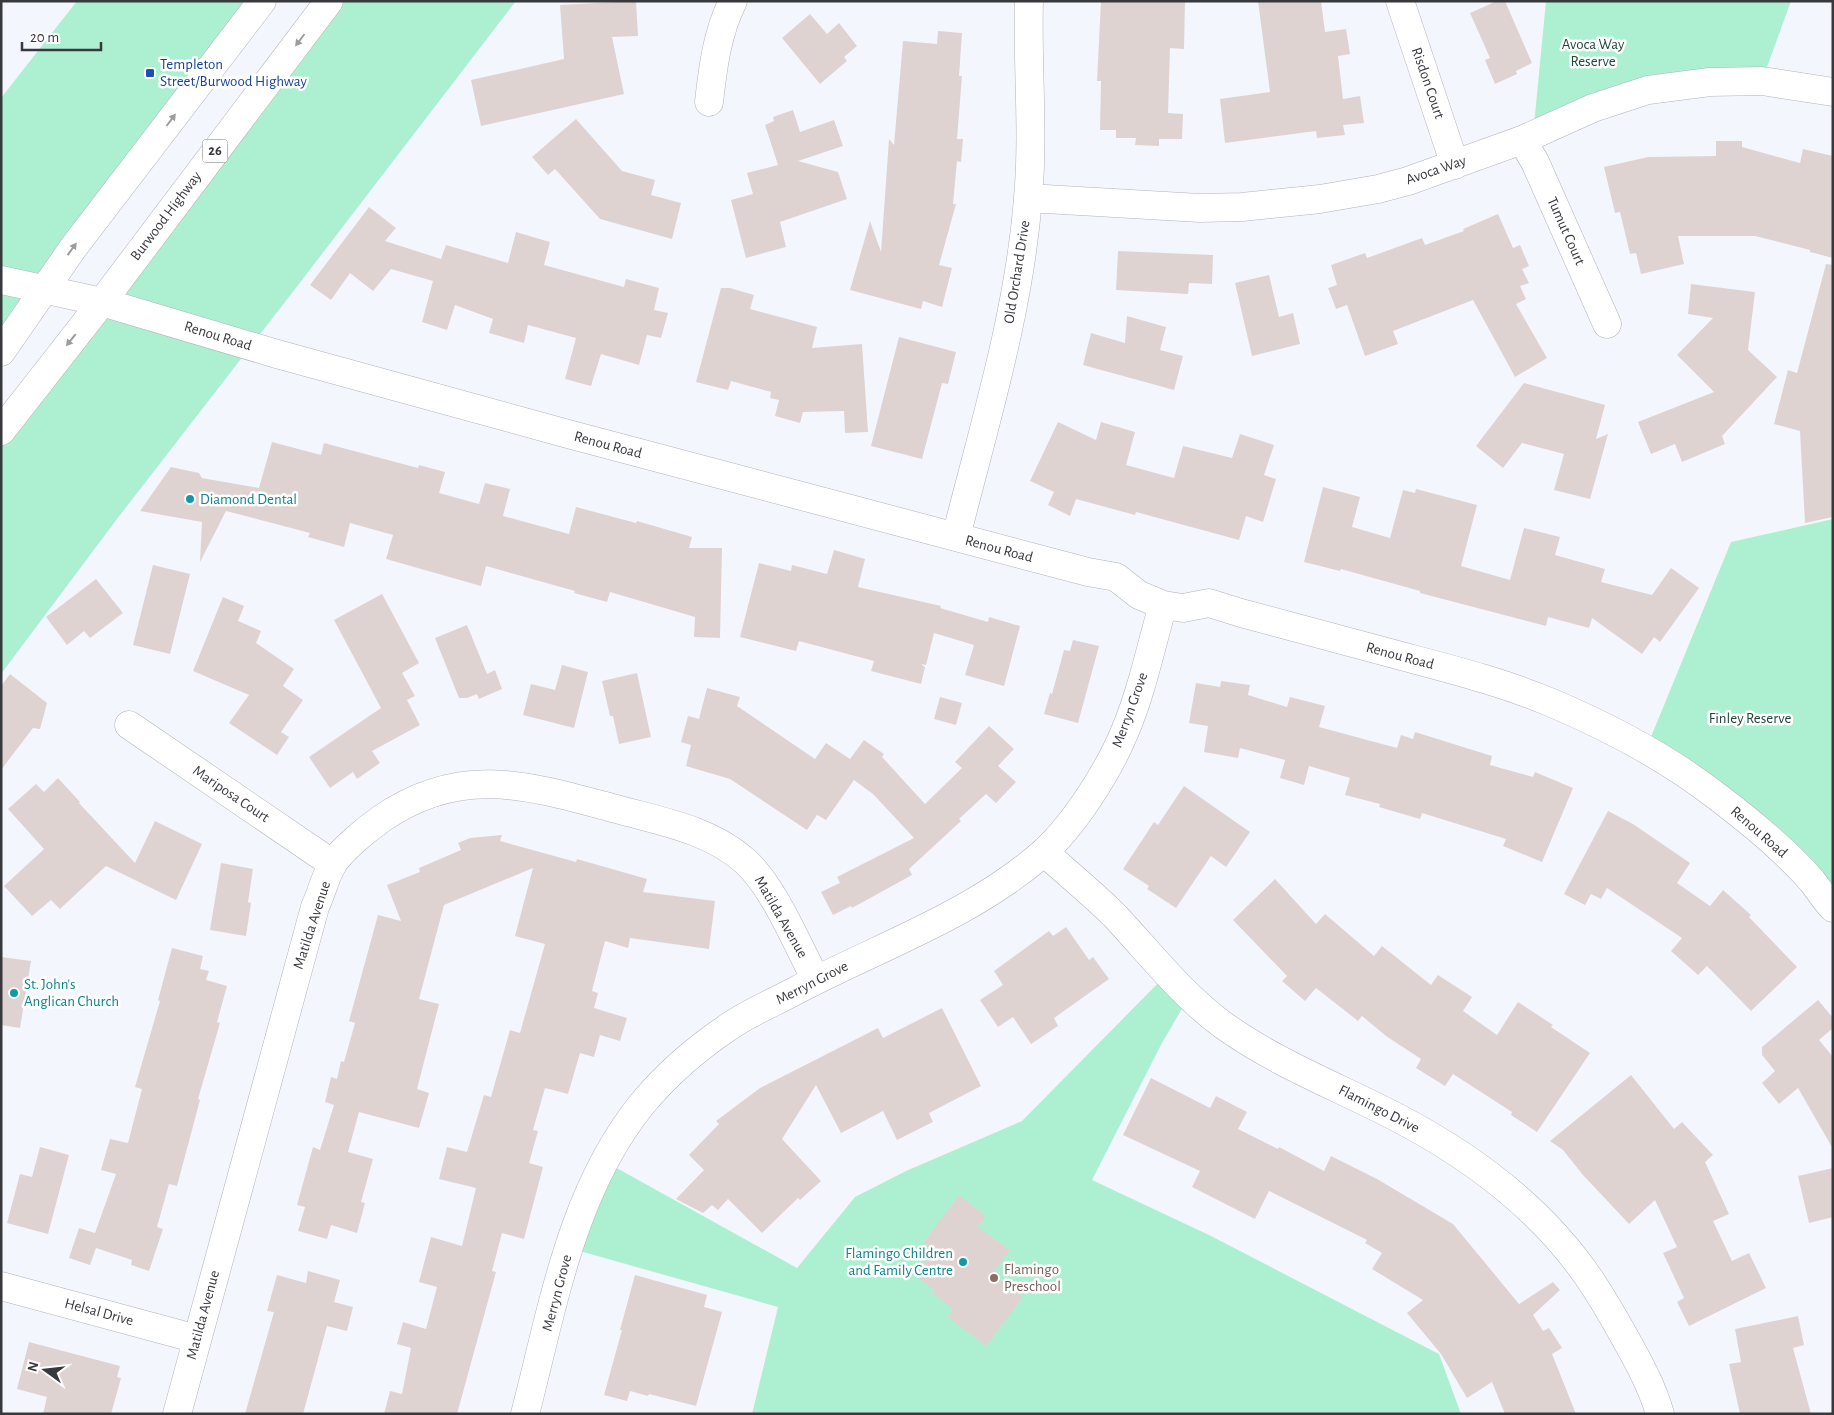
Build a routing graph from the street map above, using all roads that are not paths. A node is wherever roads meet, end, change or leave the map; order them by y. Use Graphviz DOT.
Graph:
graph roads {
  1 [pos="262,1"];
  2 [pos="329,1"];
  3 [pos="733,1"];
  4 [pos="1029,1"];
  5 [pos="1400,1"];
  6 [pos="1833,92"];
  7 [pos="709,102"];
  8 [pos="1522,140"];
  9 [pos="1455,165"];
  10 [pos="1028,198"];
  11 [pos="1,280"];
  12 [pos="45,290"];
  13 [pos="102,302"];
  14 [pos="1607,324"];
  15 [pos="1,352"];
  16 [pos="1,431"];
  17 [pos="956,537"];
  18 [pos="1163,605"];
  19 [pos="129,724"];
  20 [pos="1044,852"];
  21 [pos="333,864"];
  22 [pos="1833,908"];
  23 [pos="816,980"];
  24 [pos="1,1286"];
  25 [pos="197,1340"];
  26 [pos="177,1414"];
  27 [pos="525,1414"];
  28 [pos="1660,1414"];
  12 -- 1 [label="main road, one-way"];
  2 -- 13 [label="main road, Burwood Highway / 26, one-way"];
  3 -- 7 [label="main road"];
  4 -- 10 [label="main road, Old Orchard Drive"];
  5 -- 9 [label="main road, Risdon Court"];
  6 -- 8 [label="main road, Avoca Way"];
  8 -- 9 [label="main road, Avoca Way"];
  8 -- 14 [label="main road, Tumut Court"];
  9 -- 10 [label="main road, Avoca Way"];
  10 -- 17 [label="main road, Old Orchard Drive"];
  11 -- 12 [label="main road, Renou Road"];
  12 -- 13 [label="main road, Renou Road"];
  12 -- 15 [label="main road"];
  13 -- 16 [label="main road, Burwood Highway / 26, one-way"];
  13 -- 17 [label="main road, Renou Road"];
  17 -- 18 [label="main road, Renou Road"];
  18 -- 20 [label="main road, Merryn Grove"];
  18 -- 22 [label="main road, Renou Road"];
  19 -- 21 [label="main road, Mariposa Court"];
  20 -- 23 [label="main road, Merryn Grove"];
  20 -- 28 [label="main road, Flamingo Drive"];
  21 -- 23 [label="main road, Matilda Avenue"];
  21 -- 25 [label="main road, Matilda Avenue"];
  23 -- 27 [label="main road, Merryn Grove"];
  24 -- 25 [label="main road, Helsal Drive"];
  25 -- 26 [label="main road, Matilda Avenue"];
}
